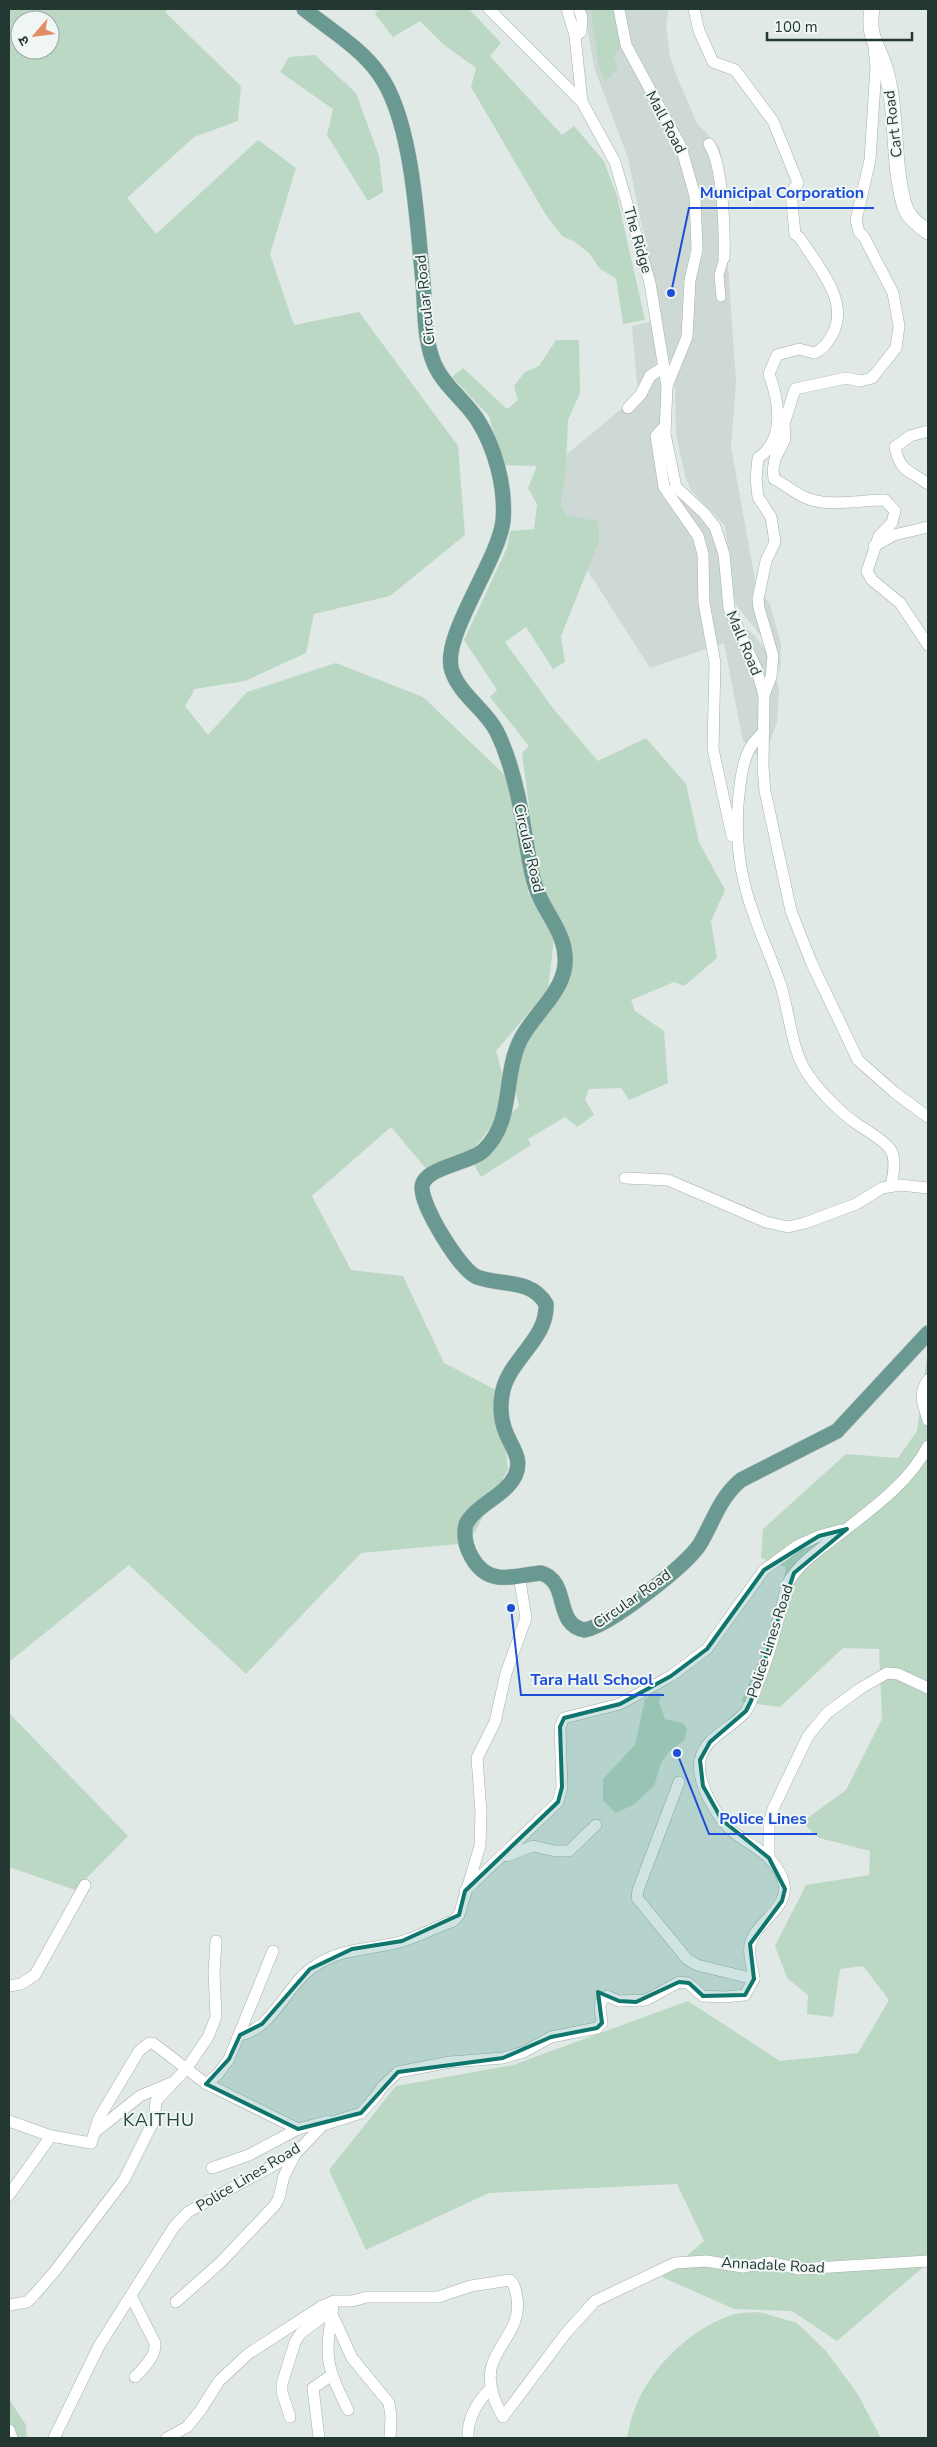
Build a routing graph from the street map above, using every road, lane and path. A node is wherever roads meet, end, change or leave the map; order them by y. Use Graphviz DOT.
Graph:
graph roads {
  1 [pos="304,9"];
  2 [pos="567,9"];
  3 [pos="579,9"];
  4 [pos="620,9"];
  5 [pos="694,9"];
  6 [pos="872,9"];
  7 [pos="491,10"];
  8 [pos="575,36"];
  9 [pos="874,44"];
  10 [pos="582,102"];
  11 [pos="709,144"];
  12 [pos="928,232"];
  13 [pos="724,258"];
  14 [pos="721,297"];
  15 [pos="664,367"];
  16 [pos="667,386"];
  17 [pos="628,408"];
  18 [pos="665,426"];
  19 [pos="928,431"];
  20 [pos="775,435"];
  21 [pos="777,455"];
  22 [pos="928,484"];
  23 [pos="928,527"];
  24 [pos="874,546"];
  25 [pos="928,645"];
  26 [pos="764,695"];
  27 [pos="764,732"];
  28 [pos="739,854"];
  29 [pos="928,1117"];
  30 [pos="625,1178"];
  31 [pos="891,1186"];
  32 [pos="928,1188"];
  33 [pos="928,1333"];
  34 [pos="928,1380"];
  35 [pos="928,1420"];
  36 [pos="928,1446"];
  37 [pos="847,1529"];
  38 [pos="520,1575"];
  39 [pos="928,1688"];
  40 [pos="679,1782"];
  41 [pos="596,1825"];
  42 [pos="769,1858"];
  43 [pos="500,1859"];
  44 [pos="85,1885"];
  45 [pos="465,1892"];
  46 [pos="216,1941"];
  47 [pos="273,1951"];
  48 [pos="754,1979"];
  49 [pos="9,1986"];
  50 [pos="240,2035"];
  51 [pos="187,2068"];
  52 [pos="174,2081"];
  53 [pos="206,2084"];
  54 [pos="337,2120"];
  55 [pos="9,2121"];
  56 [pos="298,2129"];
  57 [pos="95,2132"];
  58 [pos="51,2136"];
  59 [pos="296,2152"];
  60 [pos="212,2168"];
  61 [pos="9,2195"];
  62 [pos="928,2261"];
  63 [pos="131,2296"];
  64 [pos="176,2302"];
  65 [pos="9,2305"];
  66 [pos="333,2308"];
  67 [pos="332,2375"];
  68 [pos="135,2377"];
  69 [pos="491,2388"];
  70 [pos="348,2410"];
  71 [pos="290,2417"];
  72 [pos="9,2430"];
  73 [pos="12,2438"];
  74 [pos="54,2438"];
  75 [pos="167,2438"];
  76 [pos="319,2438"];
  77 [pos="390,2438"];
  78 [pos="468,2438"];
  1 -- 38 [label="main road, Circular Road"];
  2 -- 8 [label="street, The Ridge"];
  3 -- 8 [label="street"];
  4 -- 16 [label="street, Mall Road"];
  5 -- 20 [label="street"];
  6 -- 9 [label="main road, Cart Road"];
  7 -- 10 [label="street, The Ridge"];
  8 -- 10 [label="street, The Ridge"];
  9 -- 12 [label="main road, Cart Road"];
  9 -- 21 [label="street"];
  10 -- 15 [label="street, The Ridge"];
  11 -- 13 [label="street"];
  13 -- 14 [label="street"];
  15 -- 16 [label="street, The Ridge"];
  15 -- 17 [label="street"];
  16 -- 18 [label="street, Mall Road"];
  18 -- 26 [label="street, Mall Road"];
  18 -- 28 [label="street"];
  19 -- 22 [label="street"];
  20 -- 21 [label="street"];
  20 -- 26 [label="street"];
  21 -- 24 [label="street"];
  23 -- 24 [label="street"];
  24 -- 25 [label="street"];
  26 -- 27 [label="street, Mall Road"];
  27 -- 28 [label="street"];
  27 -- 29 [label="street, Mall Road"];
  28 -- 31 [label="street"];
  30 -- 31 [label="street"];
  31 -- 32 [label="street"];
  33 -- 38 [label="main road, Circular Road"];
  34 -- 35 [label="street"];
  36 -- 37 [label="street, Police Lines Road"];
  37 -- 42 [label="street, Police Lines Road"];
  37 -- 43 [label="street"];
  38 -- 45 [label="street"];
  39 -- 42 [label="street"];
  40 -- 48 [label="street"];
  41 -- 43 [label="street"];
  42 -- 48 [label="street, Police Lines Road"];
  43 -- 45 [label="street"];
  44 -- 49 [label="street"];
  45 -- 50 [label="street"];
  46 -- 51 [label="street"];
  47 -- 50 [label="street"];
  48 -- 54 [label="street, Police Lines Road"];
  50 -- 53 [label="street"];
  51 -- 52 [label="street"];
  51 -- 53 [label="street"];
  51 -- 57 [label="street"];
  52 -- 57 [label="street"];
  52 -- 65 [label="street"];
  53 -- 56 [label="street"];
  54 -- 56 [label="street"];
  54 -- 59 [label="street, Police Lines Road"];
  55 -- 58 [label="street"];
  56 -- 60 [label="street"];
  57 -- 58 [label="street"];
  58 -- 61 [label="street"];
  59 -- 63 [label="street, Police Lines Road"];
  59 -- 64 [label="street"];
  62 -- 69 [label="street, Annadale Road"];
  63 -- 68 [label="street"];
  63 -- 74 [label="street, Police Lines Road"];
  66 -- 67 [label="street"];
  66 -- 69 [label="street"];
  66 -- 71 [label="street"];
  66 -- 75 [label="street"];
  66 -- 77 [label="street"];
  67 -- 70 [label="street"];
  67 -- 76 [label="street"];
  69 -- 78 [label="street"];
  72 -- 73 [label="street"];
}
